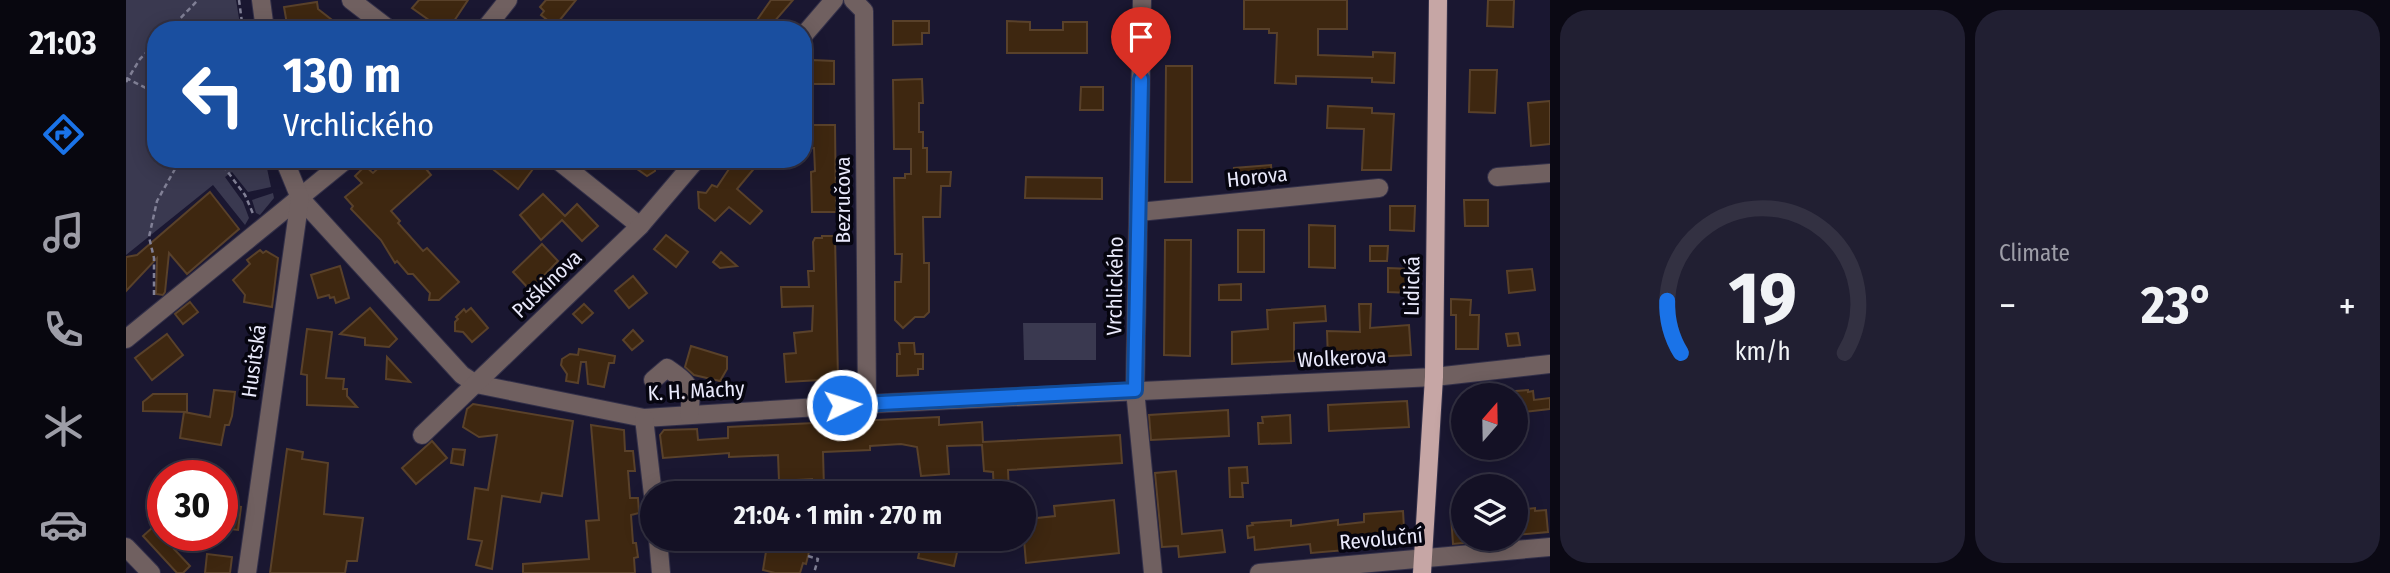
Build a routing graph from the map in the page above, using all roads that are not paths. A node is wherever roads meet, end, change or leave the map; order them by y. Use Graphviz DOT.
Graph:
graph roads {
  1 [pos="261,0"];
  2 [pos="351,0"];
  3 [pos="508,0"];
  4 [pos="834,0"];
  5 [pos="853,0"];
  6 [pos="1142,0"];
  7 [pos="1438,0"];
  8 [pos="264,21"];
  9 [pos="378,21"];
  10 [pos="491,21"];
  11 [pos="812,26"];
  12 [pos="288,168"];
  13 [pos="336,168"];
  14 [pos="567,168"];
  15 [pos="689,168"];
  16 [pos="1550,173"];
  17 [pos="1497,177"];
  18 [pos="1379,188"];
  19 [pos="300,198"];
  20 [pos="1139,212"];
  21 [pos="640,226"];
  22 [pos="126,339"];
  23 [pos="1550,364"];
  24 [pos="1434,377"];
  25 [pos="653,380"];
  26 [pos="476,384"];
  27 [pos="1135,390"];
  28 [pos="867,404"];
  29 [pos="689,415"];
  30 [pos="644,418"];
  31 [pos="422,435"];
  32 [pos="651,481"];
  33 [pos="126,547"];
  34 [pos="1550,547"];
  35 [pos="658,551"];
  36 [pos="1423,566"];
  37 [pos="151,573"];
  38 [pos="247,573"];
  39 [pos="661,573"];
  40 [pos="1153,573"];
  41 [pos="1266,573"];
  1 -- 8 [label="street"];
  2 -- 9 [label="street"];
  3 -- 10 [label="street"];
  4 -- 11 [label="street"];
  5 -- 28 [label="street, Bezručova"];
  6 -- 20 [label="street, Vrchlického"];
  7 -- 24 [label="main road, Lidická"];
  12 -- 19 [label="street"];
  13 -- 19 [label="street"];
  14 -- 21 [label="street"];
  15 -- 21 [label="street, Puškinova"];
  16 -- 17 [label="street"];
  18 -- 20 [label="street, Horova"];
  19 -- 22 [label="street"];
  19 -- 26 [label="street, K. H. Máchy"];
  19 -- 38 [label="street, Husitská"];
  20 -- 27 [label="street, Vrchlického"];
  21 -- 26 [label="street, Puškinova"];
  23 -- 24 [label="street, Wolkerova"];
  24 -- 27 [label="street, Wolkerova"];
  24 -- 36 [label="main road, Lidická"];
  25 -- 29 [label="street"];
  26 -- 30 [label="street, K. H. Máchy"];
  26 -- 31 [label="street, Puškinova"];
  27 -- 28 [label="street, K. H. Máchy"];
  27 -- 40 [label="street, Vrchlického"];
  28 -- 29 [label="street, K. H. Máchy"];
  29 -- 30 [label="street, K. H. Máchy"];
  30 -- 32 [label="street"];
  33 -- 37 [label="street"];
  34 -- 36 [label="street, Revoluční"];
  35 -- 39 [label="street"];
  36 -- 41 [label="street, Revoluční"];
}
